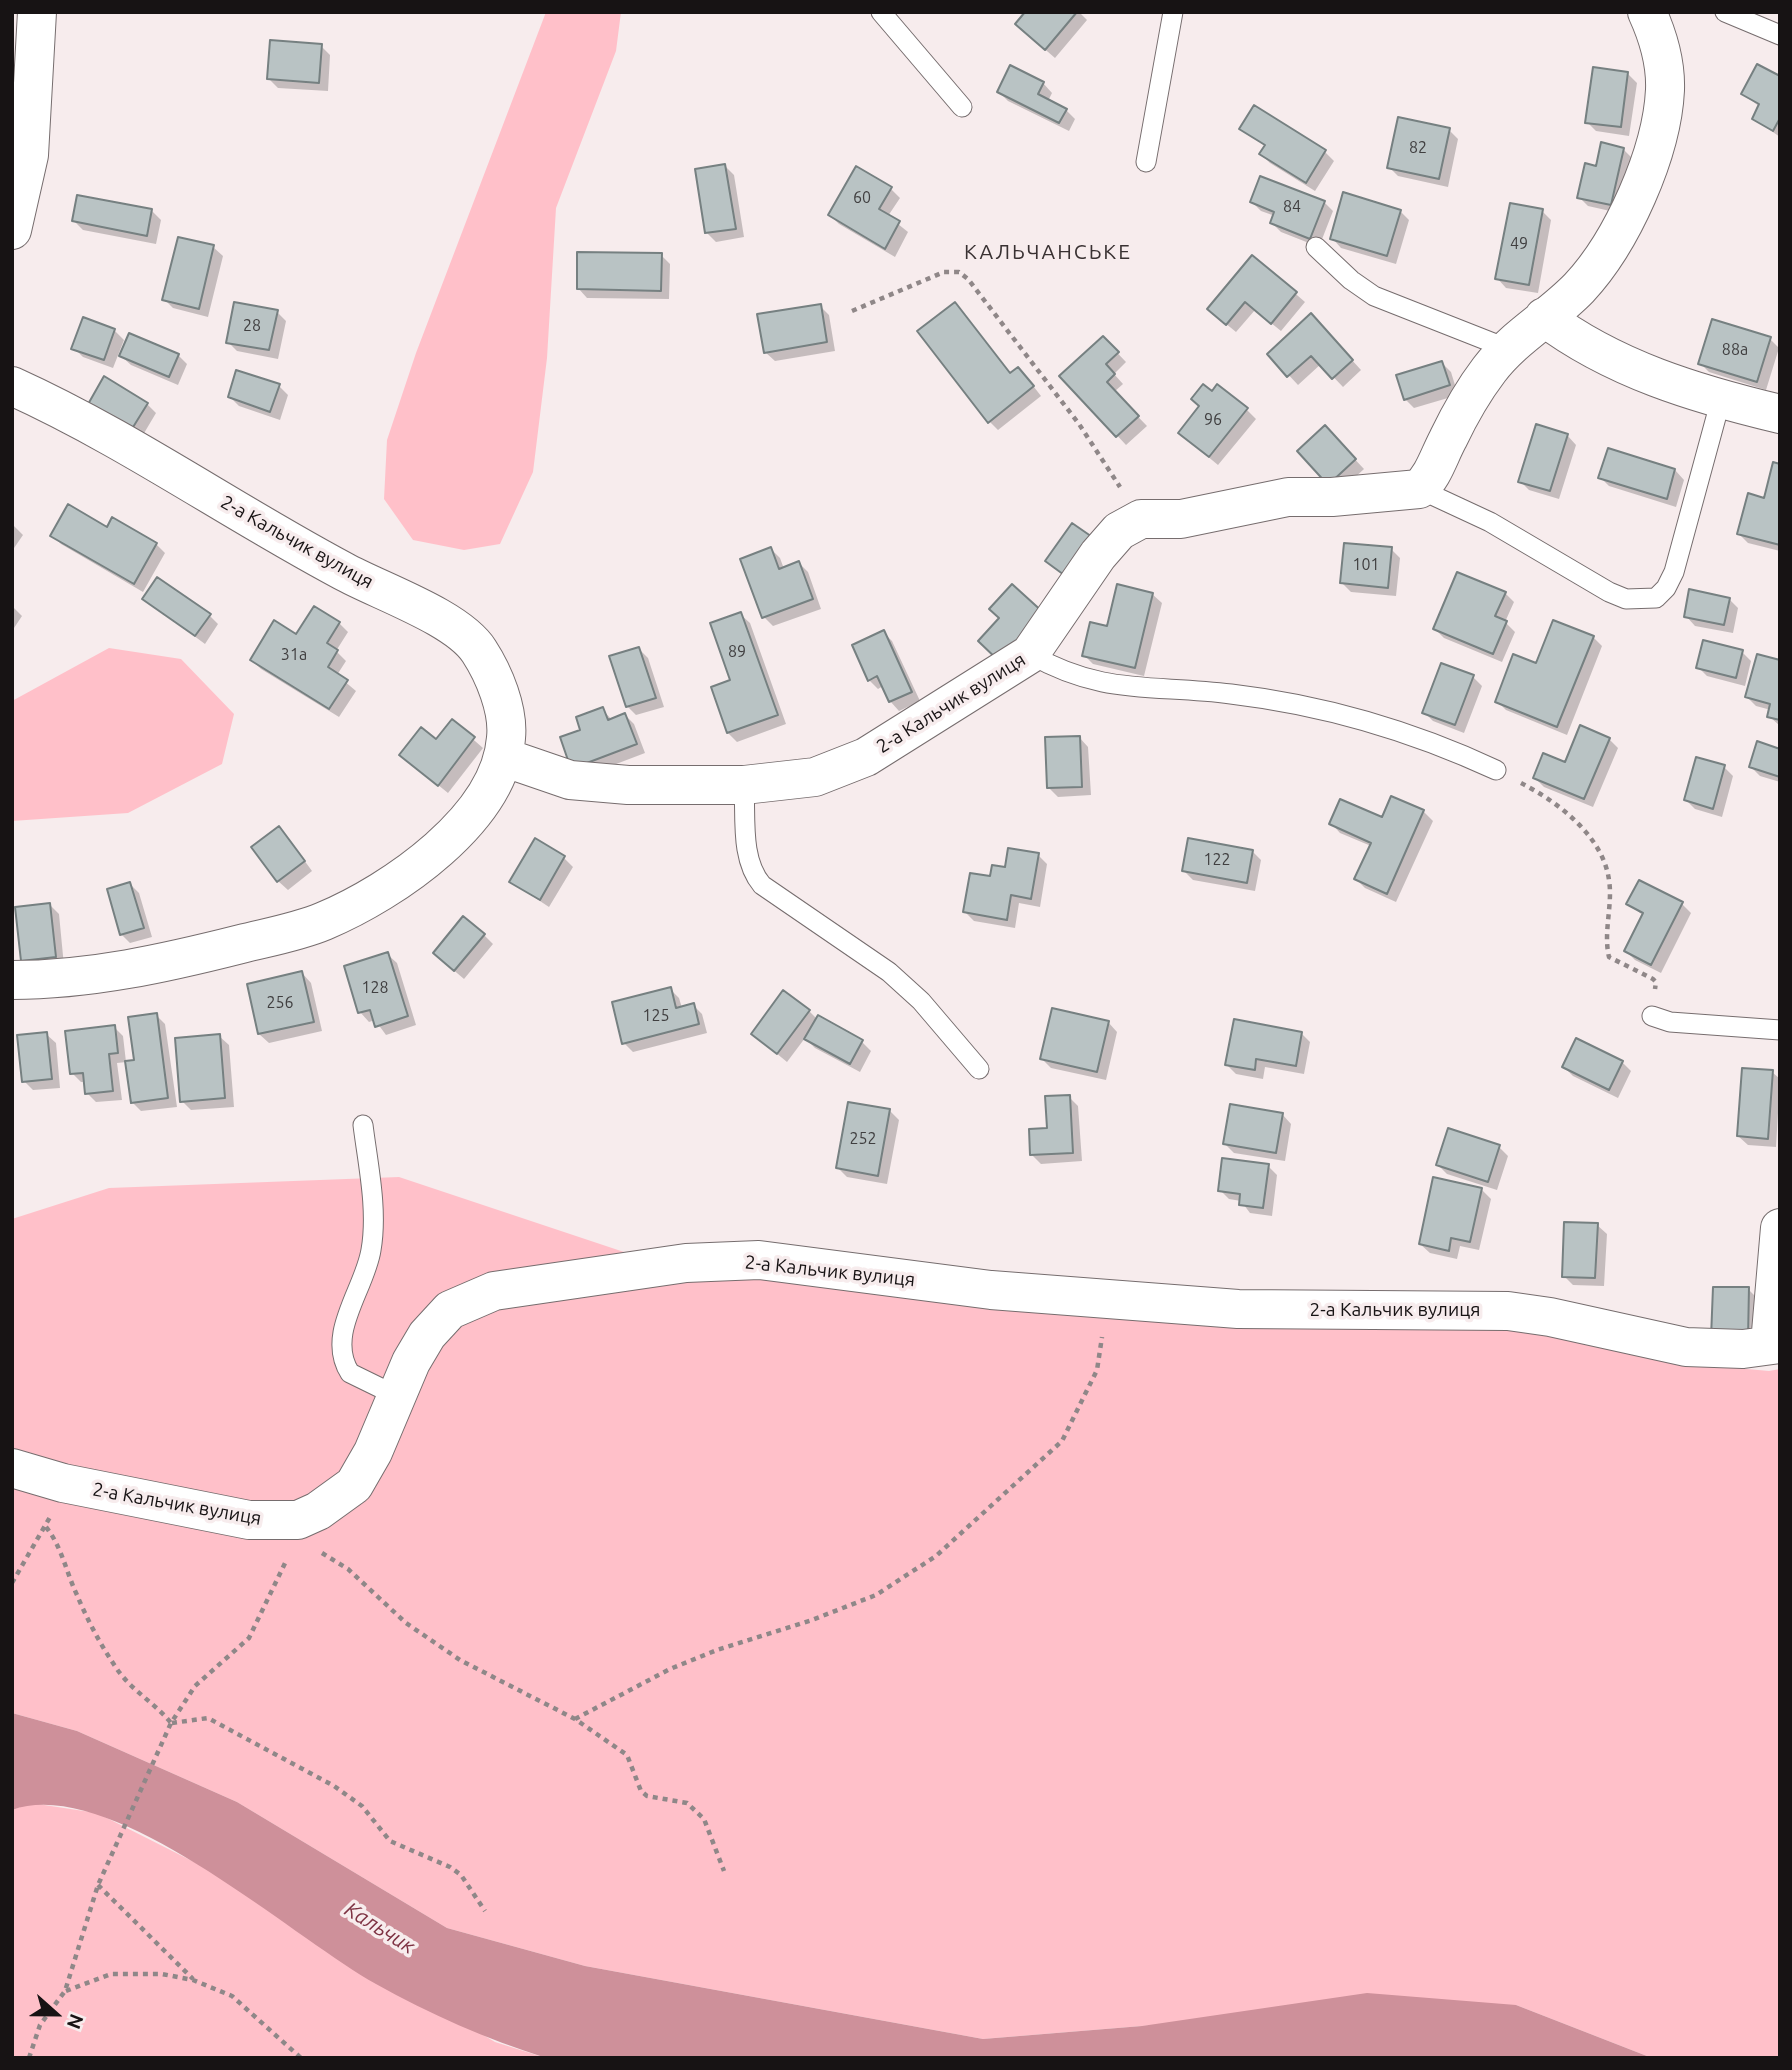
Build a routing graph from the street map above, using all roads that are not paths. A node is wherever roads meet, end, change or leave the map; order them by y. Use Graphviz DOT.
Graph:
graph roads {
  1 [pos="37,12"];
  2 [pos="880,12"];
  3 [pos="1173,12"];
  4 [pos="1647,12"];
  5 [pos="1725,12"];
  6 [pos="1780,35"];
  7 [pos="962,107"];
  8 [pos="1146,162"];
  9 [pos="12,230"];
  10 [pos="1316,247"];
  11 [pos="1544,317"];
  12 [pos="1506,348"];
  13 [pos="12,386"];
  14 [pos="1721,399"];
  15 [pos="1780,414"];
  16 [pos="1419,489"];
  17 [pos="1030,654"];
  18 [pos="503,757"];
  19 [pos="1496,770"];
  20 [pos="744,785"];
  21 [pos="12,980"];
  22 [pos="1652,1016"];
  23 [pos="1780,1030"];
  24 [pos="979,1069"];
  25 [pos="363,1125"];
  26 [pos="1780,1228"];
  27 [pos="1775,1344"];
  28 [pos="397,1396"];
  29 [pos="12,1468"];
  1 -- 9 [label="street"];
  2 -- 7 [label="lane"];
  3 -- 8 [label="lane"];
  4 -- 11 [label="street"];
  5 -- 6 [label="lane"];
  10 -- 12 [label="lane"];
  11 -- 12 [label="street"];
  11 -- 14 [label="street"];
  12 -- 16 [label="street"];
  13 -- 18 [label="street, 2-а Кальчик вулиця"];
  14 -- 15 [label="street"];
  14 -- 16 [label="lane"];
  16 -- 17 [label="street, 2-а Кальчик вулиця"];
  17 -- 19 [label="lane"];
  17 -- 20 [label="street, 2-а Кальчик вулиця"];
  18 -- 20 [label="street, 2-а Кальчик вулиця"];
  18 -- 21 [label="street, 2-а Кальчик вулиця"];
  20 -- 24 [label="lane"];
  22 -- 23 [label="lane"];
  25 -- 28 [label="lane"];
  26 -- 27 [label="street, 2-а Кальчик вулиця"];
  27 -- 28 [label="street, 2-а Кальчик вулиця"];
  28 -- 29 [label="street, 2-а Кальчик вулиця"];
}
